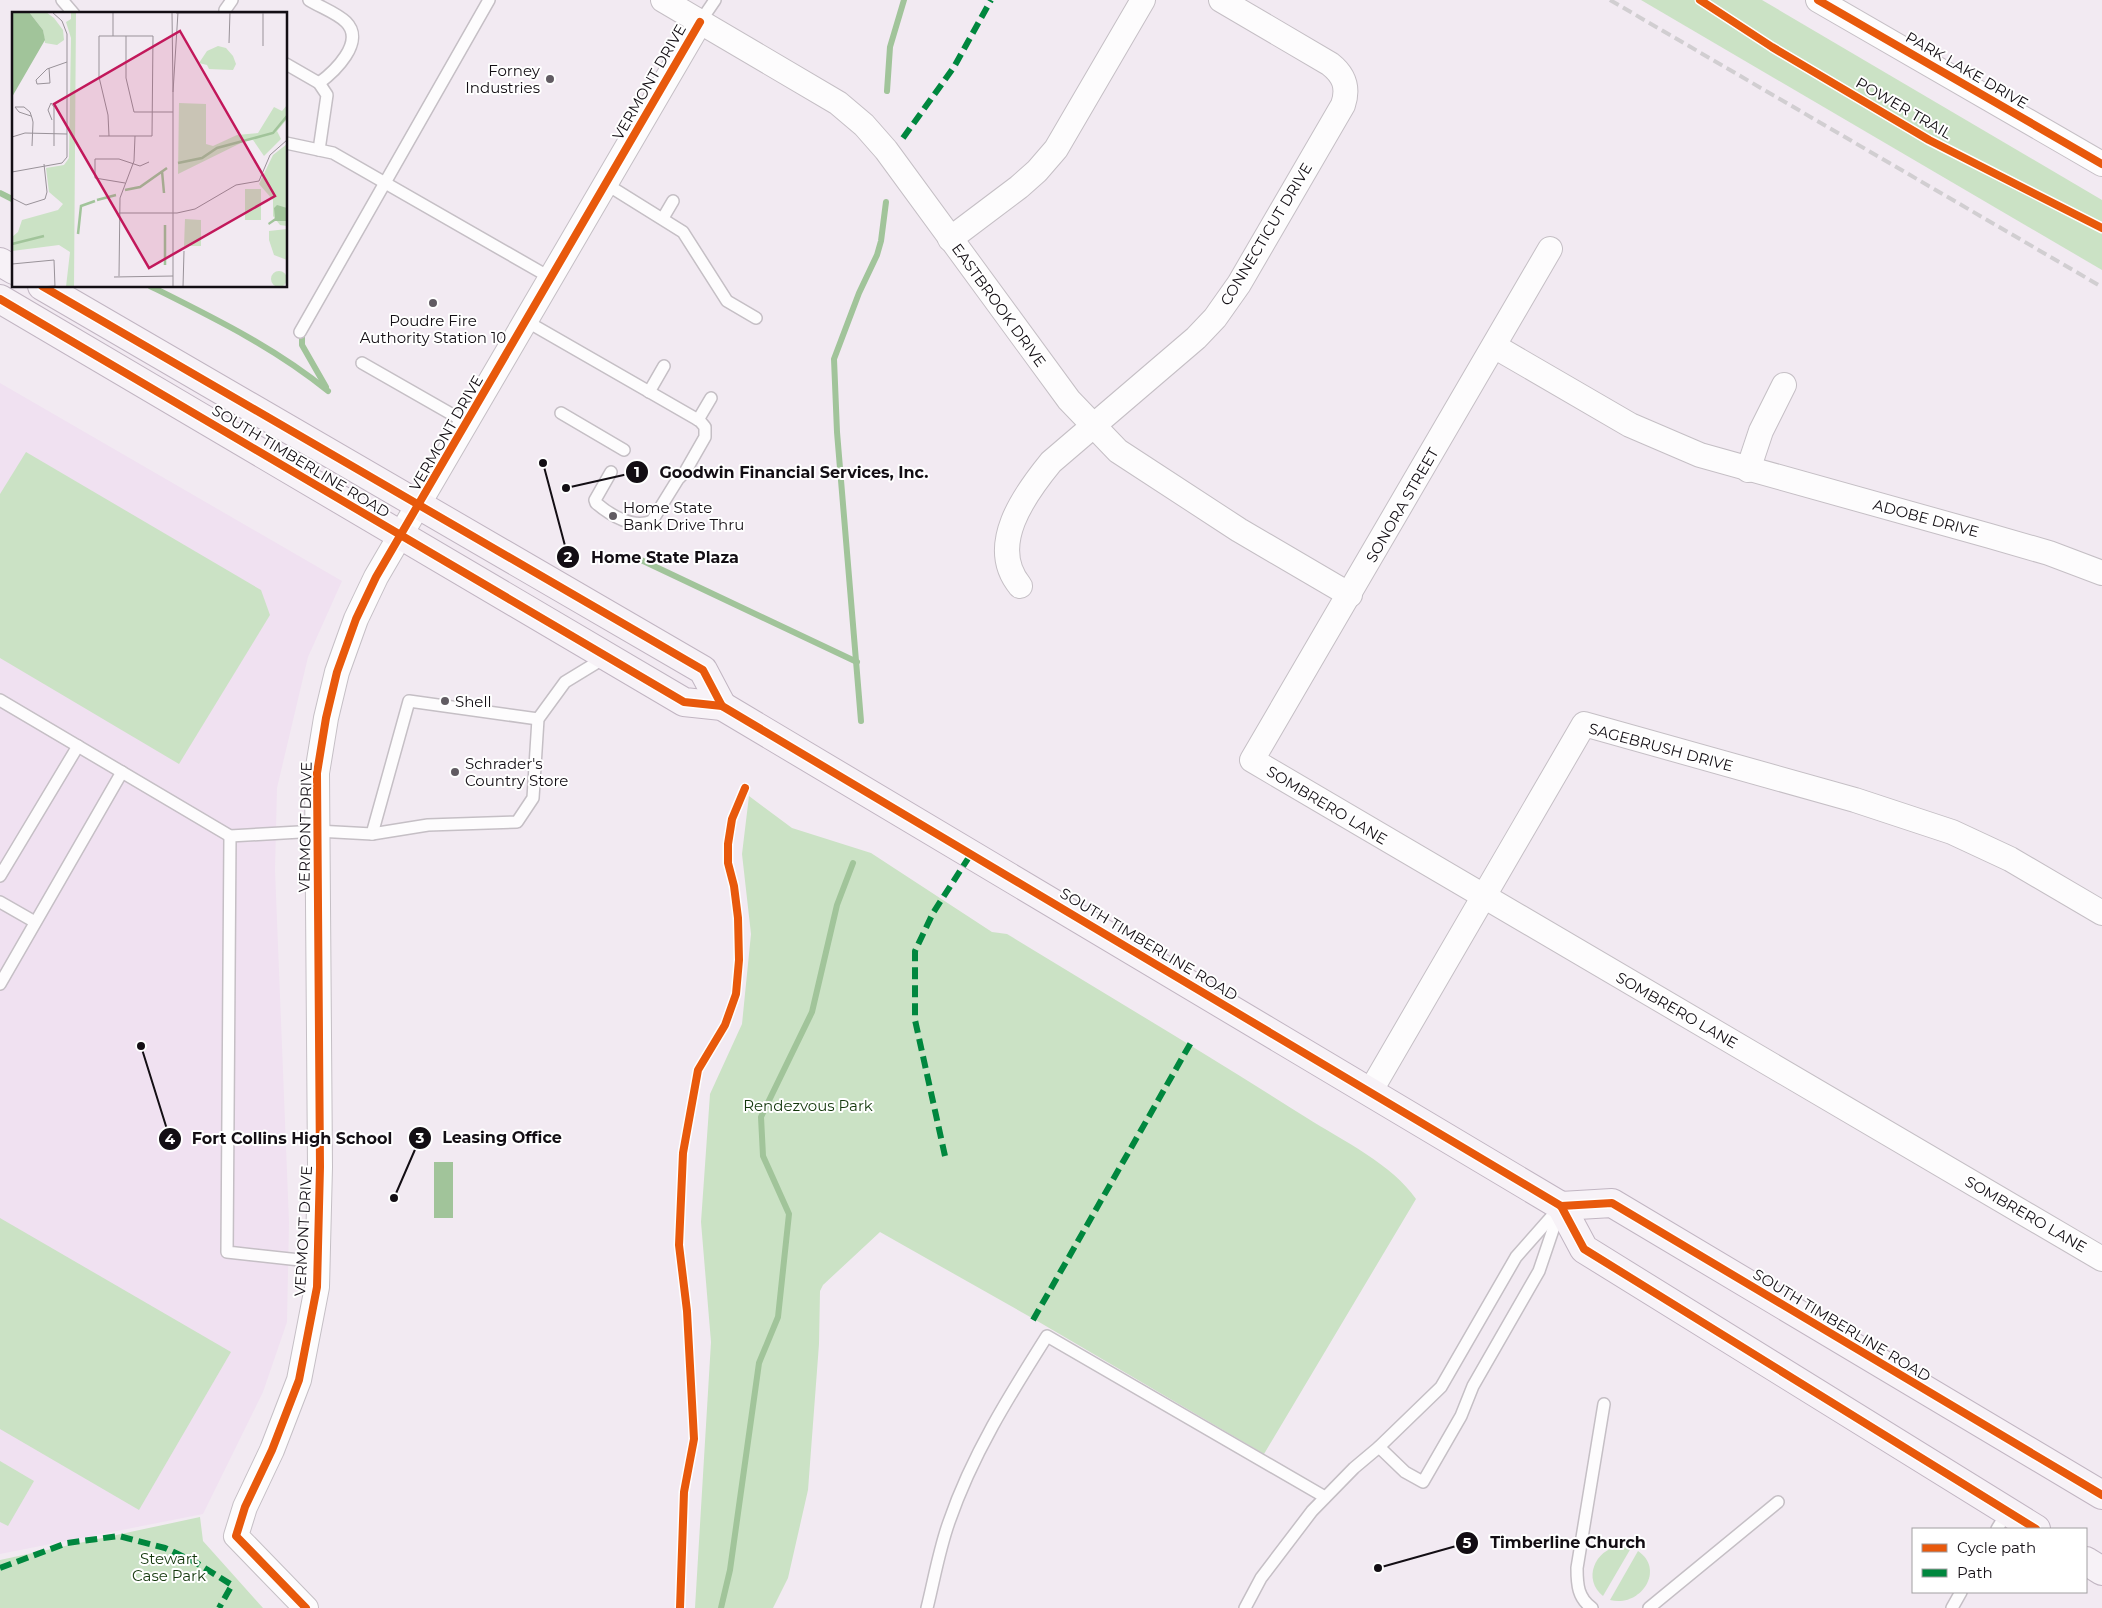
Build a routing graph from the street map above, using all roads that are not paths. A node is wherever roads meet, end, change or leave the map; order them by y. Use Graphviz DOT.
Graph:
graph roads {
  1 [pos="62,0"];
  2 [pos="232,0"];
  3 [pos="309,0"];
  4 [pos="488,0"];
  5 [pos="663,0"];
  6 [pos="715,0"];
  7 [pos="1143,0"];
  8 [pos="1221,0"];
  9 [pos="1818,0"];
  10 [pos="72,12"];
  11 [pos="226,12"];
  12 [pos="700,22"];
  13 [pos="288,65"];
  14 [pos="319,83"];
  15 [pos="288,143"];
  16 [pos="319,150"];
  17 [pos="2102,164"];
  18 [pos="385,183"];
  19 [pos="606,184"];
  20 [pos="673,201"];
  21 [pos="663,218"];
  22 [pos="950,239"];
  23 [pos="1550,249"];
  24 [pos="0,262"];
  25 [pos="12,269"];
  26 [pos="551,278"];
  27 [pos="45,288"];
  28 [pos="0,300"];
  29 [pos="756,318"];
  30 [pos="526,321"];
  31 [pos="300,332"];
  32 [pos="1494,346"];
  33 [pos="362,363"];
  34 [pos="664,366"];
  35 [pos="1784,385"];
  36 [pos="649,392"];
  37 [pos="711,398"];
  38 [pos="561,413"];
  39 [pos="698,420"];
  40 [pos="467,423"];
  41 [pos="1092,426"];
  42 [pos="624,450"];
  43 [pos="1748,470"];
  44 [pos="611,472"];
  45 [pos="420,504"];
  46 [pos="400,536"];
  47 [pos="2102,573"];
  48 [pos="1020,586"];
  49 [pos="1350,595"];
  50 [pos="608,656"];
  51 [pos="0,700"];
  52 [pos="722,706"];
  53 [pos="538,719"];
  54 [pos="78,746"];
  55 [pos="1252,760"];
  56 [pos="122,772"];
  57 [pos="317,831"];
  58 [pos="372,834"];
  59 [pos="230,836"];
  60 [pos="0,876"];
  61 [pos="1483,897"];
  62 [pos="0,902"];
  63 [pos="2102,913"];
  64 [pos="35,922"];
  65 [pos="0,984"];
  66 [pos="1370,1092"];
  67 [pos="1561,1206"];
  68 [pos="2102,1259"];
  69 [pos="318,1262"];
  70 [pos="1604,1404"];
  71 [pos="1379,1447"];
  72 [pos="2102,1495"];
  73 [pos="1325,1497"];
  74 [pos="1778,1502"];
  75 [pos="2002,1520"];
  76 [pos="2032,1528"];
  77 [pos="2087,1562"];
  78 [pos="2102,1571"];
  79 [pos="1960,1593"];
  80 [pos="306,1608"];
  81 [pos="928,1608"];
  82 [pos="1246,1608"];
  83 [pos="1592,1608"];
  84 [pos="1649,1608"];
  85 [pos="1952,1608"];
  1 -- 10 [label="lane"];
  2 -- 11 [label="lane"];
  3 -- 14 [label="lane"];
  4 -- 18 [label="lane"];
  5 -- 12 [label="street, EASTBROOK DRIVE"];
  6 -- 12 [label="lane"];
  7 -- 22 [label="street"];
  8 -- 41 [label="street, CONNECTICUT DRIVE"];
  9 -- 17 [label="street, PARK LAKE DRIVE"];
  12 -- 19 [label="street, VERMONT DRIVE"];
  12 -- 22 [label="street, EASTBROOK DRIVE"];
  13 -- 14 [label="lane"];
  14 -- 16 [label="lane"];
  15 -- 16 [label="lane"];
  16 -- 18 [label="lane"];
  18 -- 26 [label="lane"];
  18 -- 31 [label="lane"];
  19 -- 21 [label="lane"];
  19 -- 26 [label="street, VERMONT DRIVE"];
  20 -- 21 [label="lane"];
  21 -- 29 [label="lane"];
  22 -- 41 [label="street, EASTBROOK DRIVE"];
  23 -- 32 [label="street, SONORA STREET"];
  24 -- 25 [label="main road"];
  26 -- 30 [label="street, VERMONT DRIVE"];
  27 -- 45 [label="main road, SOUTH TIMBERLINE ROAD"];
  28 -- 46 [label="main road, SOUTH TIMBERLINE ROAD"];
  30 -- 36 [label="lane"];
  30 -- 40 [label="street, VERMONT DRIVE"];
  32 -- 43 [label="street, ADOBE DRIVE"];
  32 -- 49 [label="street, SONORA STREET"];
  33 -- 40 [label="lane"];
  34 -- 36 [label="lane"];
  35 -- 43 [label="street"];
  36 -- 39 [label="lane"];
  37 -- 39 [label="lane"];
  38 -- 42 [label="lane"];
  39 -- 44 [label="lane"];
  40 -- 45 [label="street, VERMONT DRIVE"];
  41 -- 48 [label="street, CONNECTICUT DRIVE"];
  41 -- 49 [label="street, EASTBROOK DRIVE"];
  43 -- 47 [label="street, ADOBE DRIVE"];
  45 -- 46 [label="street, VERMONT DRIVE"];
  45 -- 52 [label="main road, SOUTH TIMBERLINE ROAD"];
  46 -- 50 [label="main road, SOUTH TIMBERLINE ROAD"];
  46 -- 57 [label="street, VERMONT DRIVE"];
  49 -- 55 [label="street, SONORA STREET"];
  50 -- 52 [label="main road, SOUTH TIMBERLINE ROAD"];
  50 -- 53 [label="lane"];
  51 -- 54 [label="lane"];
  52 -- 66 [label="main road, SOUTH TIMBERLINE ROAD"];
  53 -- 58 [label="lane"];
  53 -- 58 [label="lane"];
  54 -- 56 [label="lane"];
  54 -- 60 [label="lane"];
  55 -- 61 [label="street, SOMBRERO LANE"];
  56 -- 59 [label="lane"];
  56 -- 64 [label="lane"];
  57 -- 58 [label="lane"];
  57 -- 59 [label="lane"];
  57 -- 69 [label="street, VERMONT DRIVE"];
  59 -- 69 [label="lane"];
  61 -- 63 [label="street, SAGEBRUSH DRIVE"];
  61 -- 66 [label="street, SAGEBRUSH DRIVE"];
  61 -- 68 [label="street, SOMBRERO LANE"];
  62 -- 64 [label="lane"];
  64 -- 65 [label="lane"];
  66 -- 67 [label="main road, SOUTH TIMBERLINE ROAD"];
  67 -- 71 [label="lane"];
  67 -- 71 [label="lane"];
  67 -- 72 [label="main road, SOUTH TIMBERLINE ROAD"];
  67 -- 75 [label="main road"];
  69 -- 80 [label="street, VERMONT DRIVE"];
  70 -- 83 [label="lane"];
  71 -- 73 [label="lane"];
  73 -- 81 [label="lane"];
  73 -- 82 [label="lane"];
  74 -- 84 [label="lane"];
  75 -- 76 [label="main road"];
  77 -- 78 [label="main road"];
  79 -- 85 [label="lane"];
}
